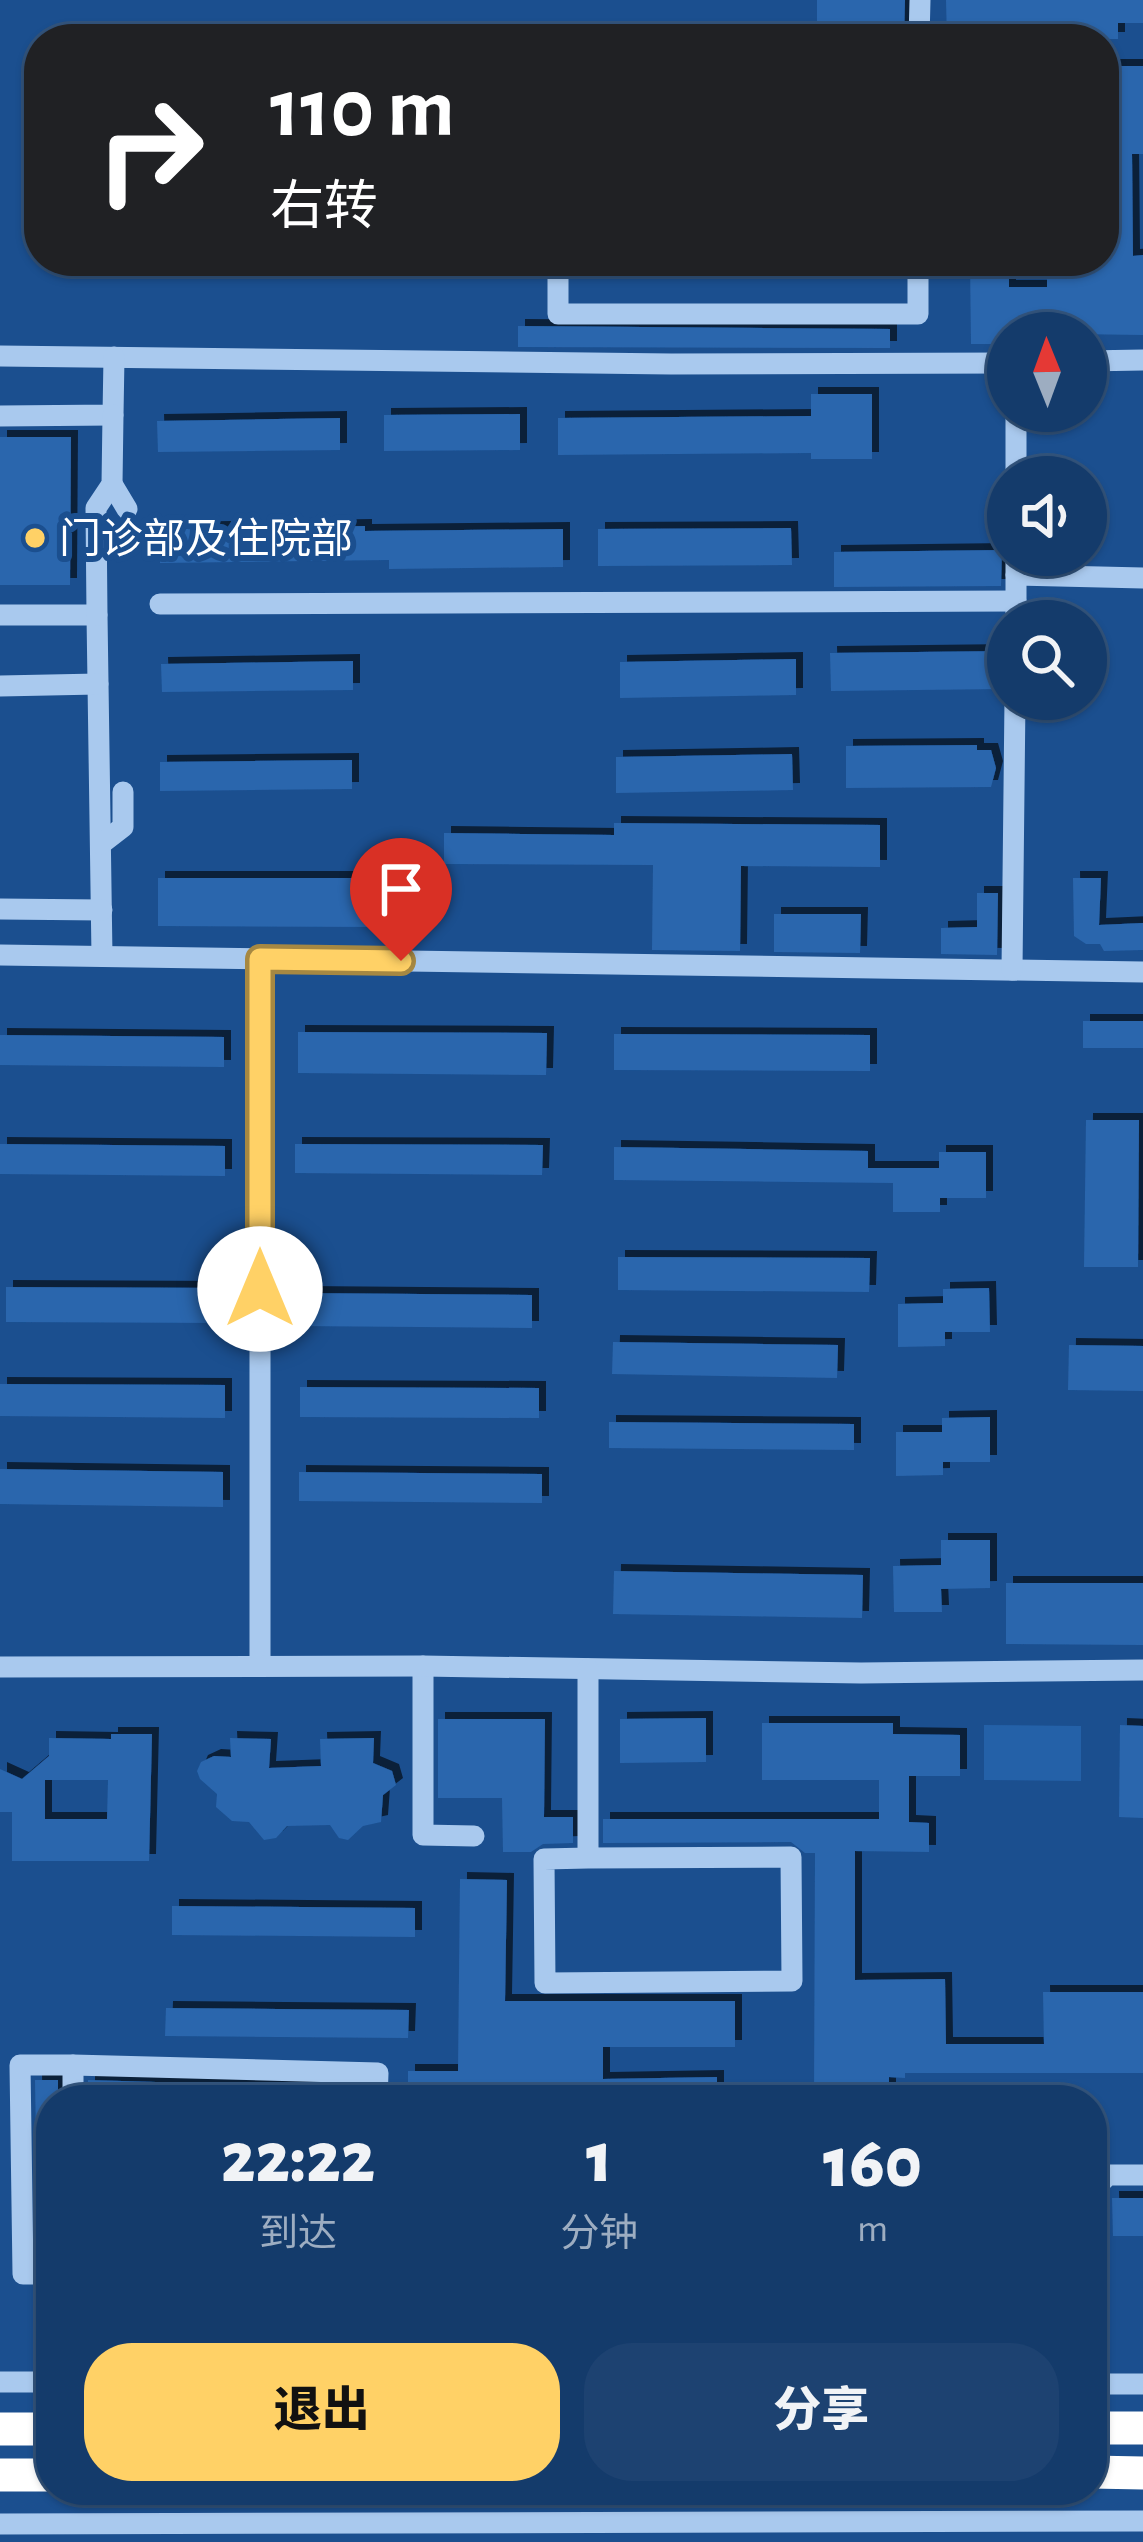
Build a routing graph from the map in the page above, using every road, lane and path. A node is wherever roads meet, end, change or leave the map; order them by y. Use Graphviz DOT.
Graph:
graph roads {
  1 [pos="558,276"];
  2 [pos="918,276"];
  3 [pos="0,356"];
  4 [pos="114,357"];
  5 [pos="1143,360"];
  6 [pos="1107,361"];
  7 [pos="987,363"];
  8 [pos="0,416"];
  9 [pos="113,416"];
  10 [pos="112,484"];
  11 [pos="127,509"];
  12 [pos="1107,574"];
  13 [pos="1143,578"];
  14 [pos="160,604"];
  15 [pos="987,611"];
  16 [pos="0,615"];
  17 [pos="98,615"];
  18 [pos="98,685"];
  19 [pos="0,686"];
  20 [pos="1015,720"];
  21 [pos="123,792"];
  22 [pos="101,844"];
  23 [pos="0,909"];
  24 [pos="102,910"];
  25 [pos="0,955"];
  26 [pos="102,956"];
  27 [pos="260,959"];
  28 [pos="1012,970"];
  29 [pos="1143,972"];
  30 [pos="0,1666"];
  31 [pos="260,1666"];
  32 [pos="423,1666"];
  33 [pos="588,1669"];
  34 [pos="1143,1670"];
  35 [pos="474,1835"];
  36 [pos="588,1858"];
  37 [pos="73,2065"];
  38 [pos="73,2085"];
  39 [pos="378,2085"];
  40 [pos="1143,2175"];
  41 [pos="1107,2176"];
  42 [pos="36,2274"];
  43 [pos="0,2382"];
  44 [pos="36,2382"];
  45 [pos="1107,2384"];
  46 [pos="1143,2384"];
  47 [pos="1107,2428"];
  48 [pos="1143,2428"];
  49 [pos="0,2429"];
  50 [pos="36,2429"];
  51 [pos="1107,2472"];
  52 [pos="1143,2473"];
  53 [pos="0,2475"];
  54 [pos="36,2475"];
  55 [pos="1143,2521"];
  56 [pos="0,2524"];
  57 [pos="57,2533"];
  1 -- 2 [label="street"];
  3 -- 4 [label="street"];
  4 -- 7 [label="street"];
  4 -- 9 [label="street"];
  5 -- 6 [label="street"];
  8 -- 9 [label="street"];
  9 -- 10 [label="street"];
  10 -- 11 [label="street"];
  10 -- 17 [label="street"];
  12 -- 13 [label="street"];
  14 -- 15 [label="street"];
  16 -- 17 [label="street"];
  17 -- 18 [label="street"];
  18 -- 19 [label="street"];
  18 -- 22 [label="street"];
  20 -- 28 [label="street"];
  21 -- 22 [label="street"];
  22 -- 24 [label="street"];
  23 -- 24 [label="street"];
  24 -- 26 [label="street"];
  25 -- 26 [label="street"];
  26 -- 27 [label="street"];
  27 -- 28 [label="street"];
  27 -- 31 [label="street"];
  28 -- 29 [label="street"];
  30 -- 31 [label="street"];
  31 -- 32 [label="street"];
  32 -- 33 [label="street"];
  32 -- 35 [label="street"];
  33 -- 34 [label="street"];
  33 -- 36 [label="street"];
  36 -- 36 [label="street"];
  37 -- 38 [label="street"];
  37 -- 39 [label="street"];
  37 -- 42 [label="street"];
  40 -- 41 [label="street"];
  43 -- 44 [label="street"];
  45 -- 46 [label="street"];
  47 -- 48 [label="highway"];
  49 -- 50 [label="highway"];
  51 -- 52 [label="highway"];
  53 -- 54 [label="highway"];
  55 -- 57 [label="street"];
  56 -- 57 [label="street"];
}
